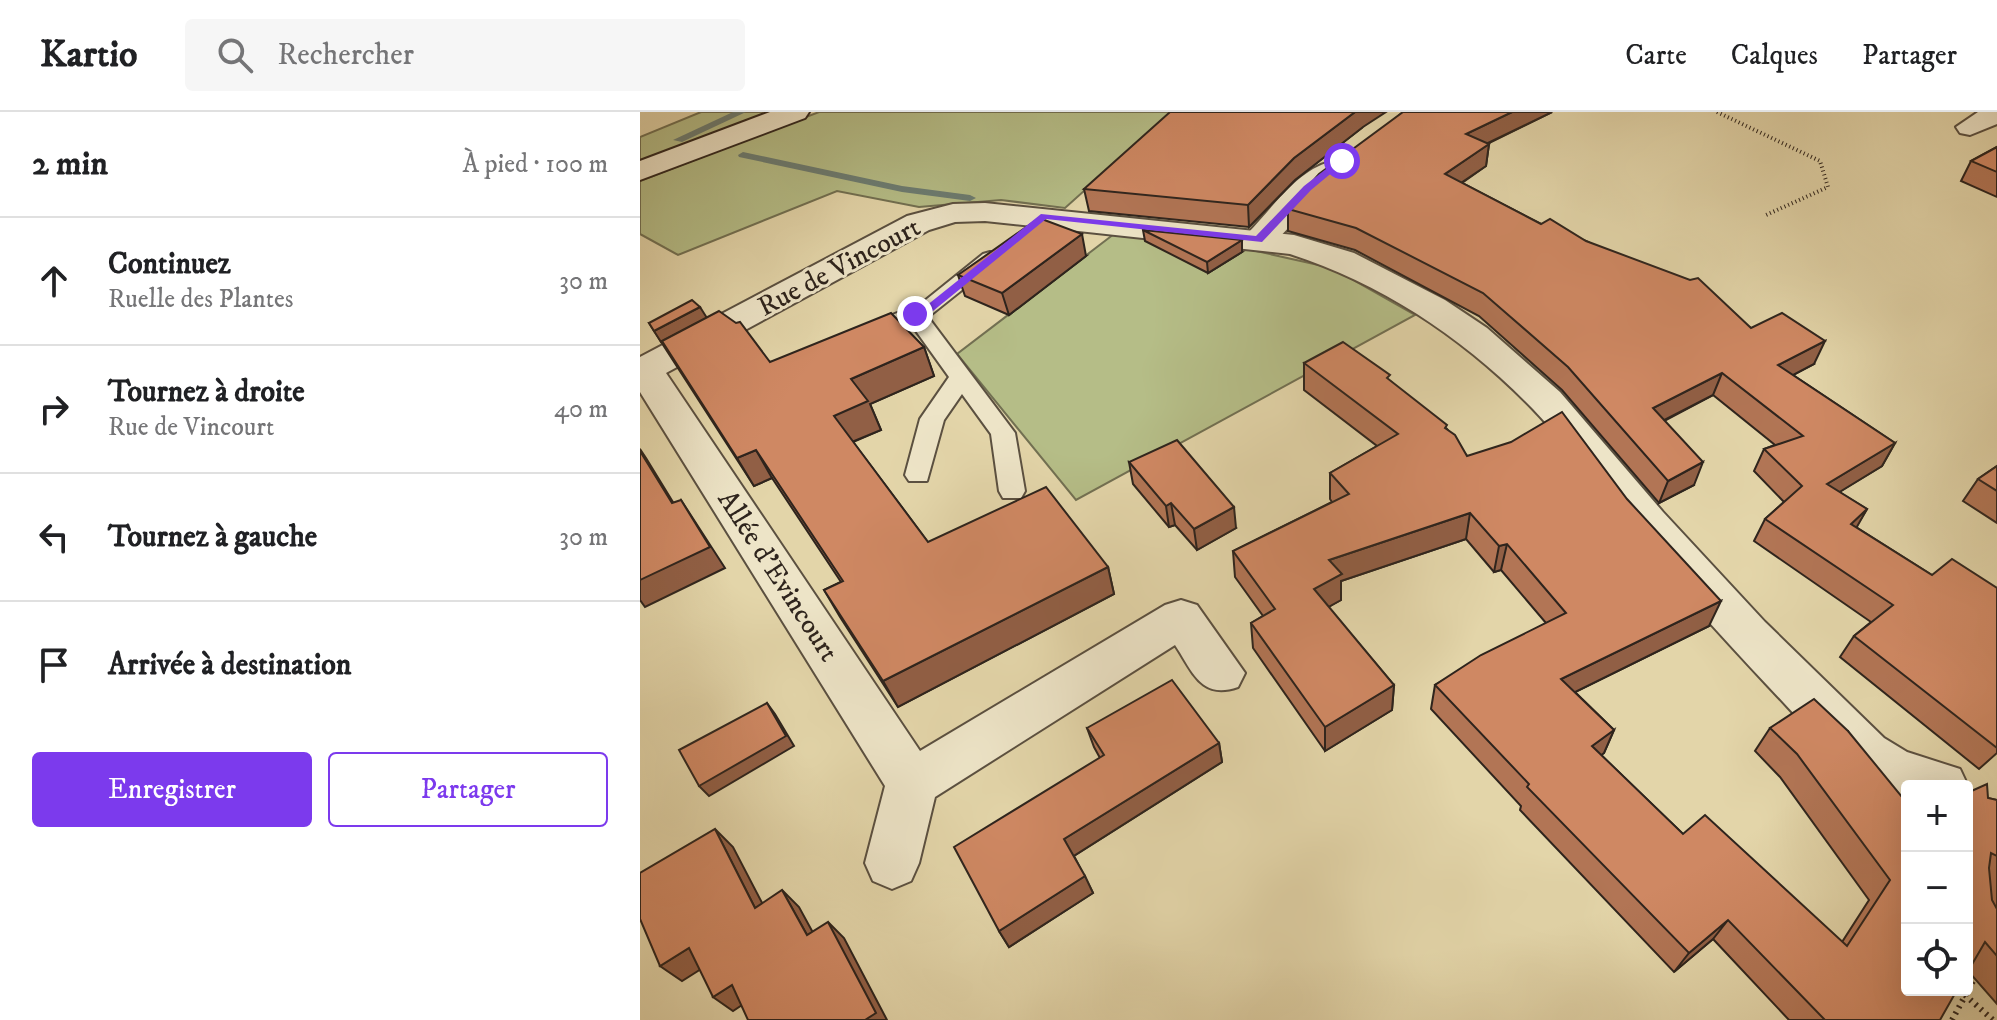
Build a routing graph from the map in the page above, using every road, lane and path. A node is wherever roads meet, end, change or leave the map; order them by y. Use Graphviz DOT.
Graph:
graph roads {
  1 [pos="795,112"];
  2 [pos="1717,112"];
  3 [pos="1997,113"];
  4 [pos="1970,127"];
  5 [pos="1353,152"];
  6 [pos="640,171"];
  7 [pos="1766,215"];
  8 [pos="1044,216"];
  9 [pos="1259,240"];
  10 [pos="915,314"];
  11 [pos="848,341"];
  12 [pos="643,371"];
  13 [pos="962,377"];
  14 [pos="918,475"];
  15 [pos="1012,491"];
  16 [pos="1221,673"];
  17 [pos="912,783"];
  18 [pos="1901,789"];
  19 [pos="892,863"];
  20 [pos="1984,960"];
  21 [pos="1973,980"];
  22 [pos="1964,996"];
  23 [pos="1966,996"];
  24 [pos="1952,1020"];
  25 [pos="1993,1020"];
  1 -- 6 [label="street"];
  2 -- 7 [label="path"];
  3 -- 4 [label="street"];
  5 -- 9 [label="street"];
  8 -- 9 [label="street, Rue de Vincourt"];
  8 -- 10 [label="lane"];
  8 -- 12 [label="street, Rue de Vincourt"];
  9 -- 18 [label="street, Rue de Vincourt"];
  10 -- 11 [label="lane"];
  10 -- 13 [label="lane"];
  12 -- 17 [label="street, Allée d'Evincourt"];
  13 -- 14 [label="lane"];
  13 -- 15 [label="lane"];
  16 -- 17 [label="street"];
  17 -- 19 [label="street"];
  20 -- 21 [label="path"];
  22 -- 24 [label="path"];
  23 -- 25 [label="path"];
}
